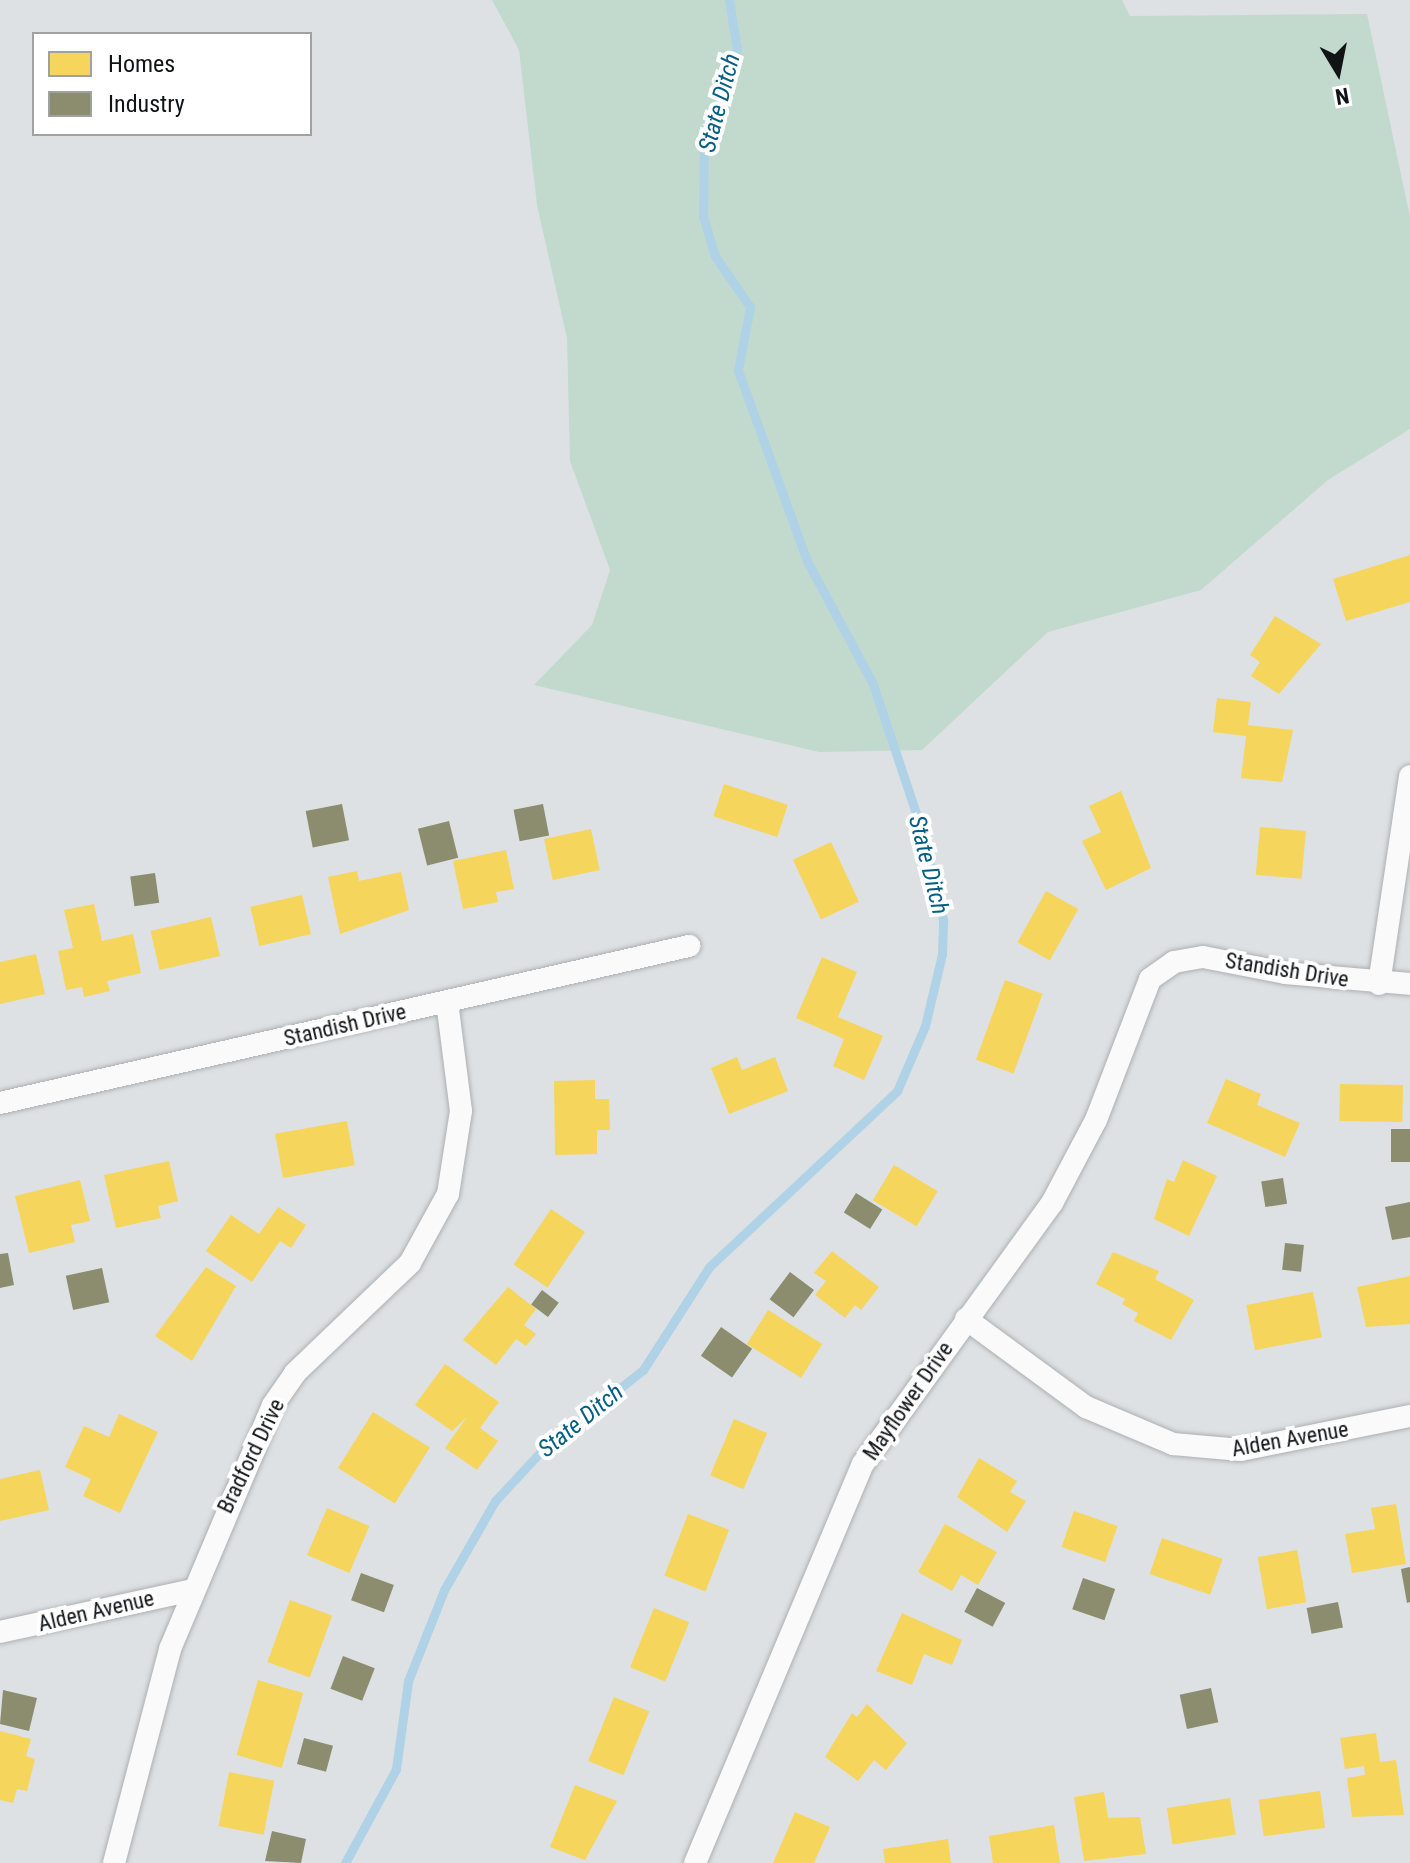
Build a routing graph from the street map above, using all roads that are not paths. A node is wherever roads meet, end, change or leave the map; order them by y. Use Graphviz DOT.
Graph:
graph roads {
  1 [pos="1410,776"];
  2 [pos="689,946"];
  3 [pos="1165,967"];
  4 [pos="1379,984"];
  5 [pos="1410,984"];
  6 [pos="447,1002"];
  7 [pos="0,1103"];
  8 [pos="966,1319"];
  9 [pos="1410,1416"];
  10 [pos="192,1590"];
  11 [pos="0,1632"];
  12 [pos="114,1863"];
  13 [pos="695,1863"];
  1 -- 4 [label="street"];
  2 -- 6 [label="street, Standish Drive"];
  3 -- 4 [label="street, Standish Drive"];
  3 -- 8 [label="street, Mayflower Drive"];
  4 -- 5 [label="street, Standish Drive"];
  6 -- 7 [label="street, Standish Drive"];
  6 -- 10 [label="street, Bradford Drive"];
  8 -- 9 [label="street, Alden Avenue"];
  8 -- 13 [label="street, Mayflower Drive"];
  10 -- 11 [label="street, Alden Avenue"];
  10 -- 12 [label="street, Bradford Drive"];
}
